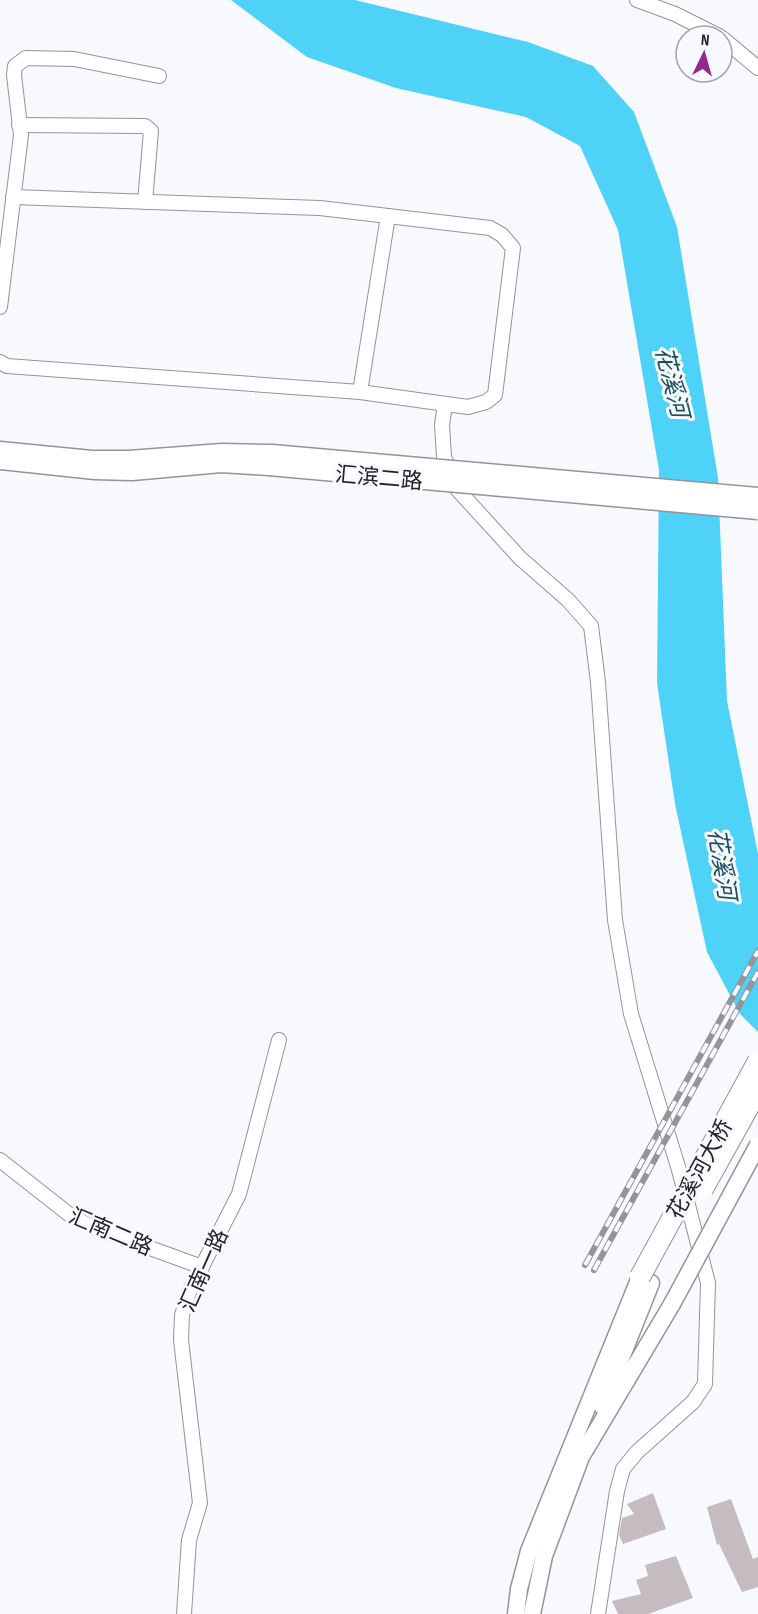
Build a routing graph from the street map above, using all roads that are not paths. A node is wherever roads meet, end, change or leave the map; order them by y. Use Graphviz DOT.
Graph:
graph roads {
  1 [pos="637,0"];
  2 [pos="695,24"];
  3 [pos="734,48"];
  4 [pos="758,68"];
  5 [pos="159,76"];
  6 [pos="20,124"];
  7 [pos="13,197"];
  8 [pos="145,202"];
  9 [pos="387,216"];
  10 [pos="2,263"];
  11 [pos="0,307"];
  12 [pos="0,362"];
  13 [pos="360,392"];
  14 [pos="445,404"];
  15 [pos="0,450"];
  16 [pos="271,460"];
  17 [pos="0,461"];
  18 [pos="94,465"];
  19 [pos="758,496"];
  20 [pos="758,511"];
  21 [pos="279,1040"];
  22 [pos="758,1061"];
  23 [pos="758,1090"];
  24 [pos="758,1145"];
  25 [pos="0,1160"];
  26 [pos="202,1267"];
  27 [pos="645,1280"];
  28 [pos="581,1457"];
  29 [pos="184,1614"];
  30 [pos="516,1614"];
  31 [pos="532,1614"];
  32 [pos="598,1614"];
  1 -- 2 [label="street"];
  3 -- 4 [label="street"];
  5 -- 6 [label="street"];
  6 -- 7 [label="street"];
  6 -- 8 [label="street"];
  7 -- 8 [label="street"];
  7 -- 10 [label="street"];
  8 -- 9 [label="street"];
  9 -- 13 [label="street"];
  9 -- 14 [label="street"];
  10 -- 11 [label="street"];
  12 -- 13 [label="street"];
  13 -- 14 [label="street"];
  14 -- 32 [label="street"];
  15 -- 18 [label="main road, 汇滨二路"];
  16 -- 18 [label="main road, 汇滨二路"];
  16 -- 19 [label="main road, 汇滨二路, bridge"];
  16 -- 20 [label="main road, 汇滨二路, bridge"];
  17 -- 18 [label="main road, 汇滨二路"];
  21 -- 26 [label="street, 汇南一路"];
  22 -- 27 [label="highway, 花溪河大桥, bridge"];
  23 -- 27 [label="highway, 花溪河大桥, bridge"];
  24 -- 28 [label="main road, 花溪河大桥, bridge"];
  25 -- 26 [label="street, 汇南二路"];
  26 -- 29 [label="street, 汇南一路"];
  27 -- 28 [label="main road"];
  27 -- 30 [label="main road"];
  28 -- 31 [label="main road"];
}
